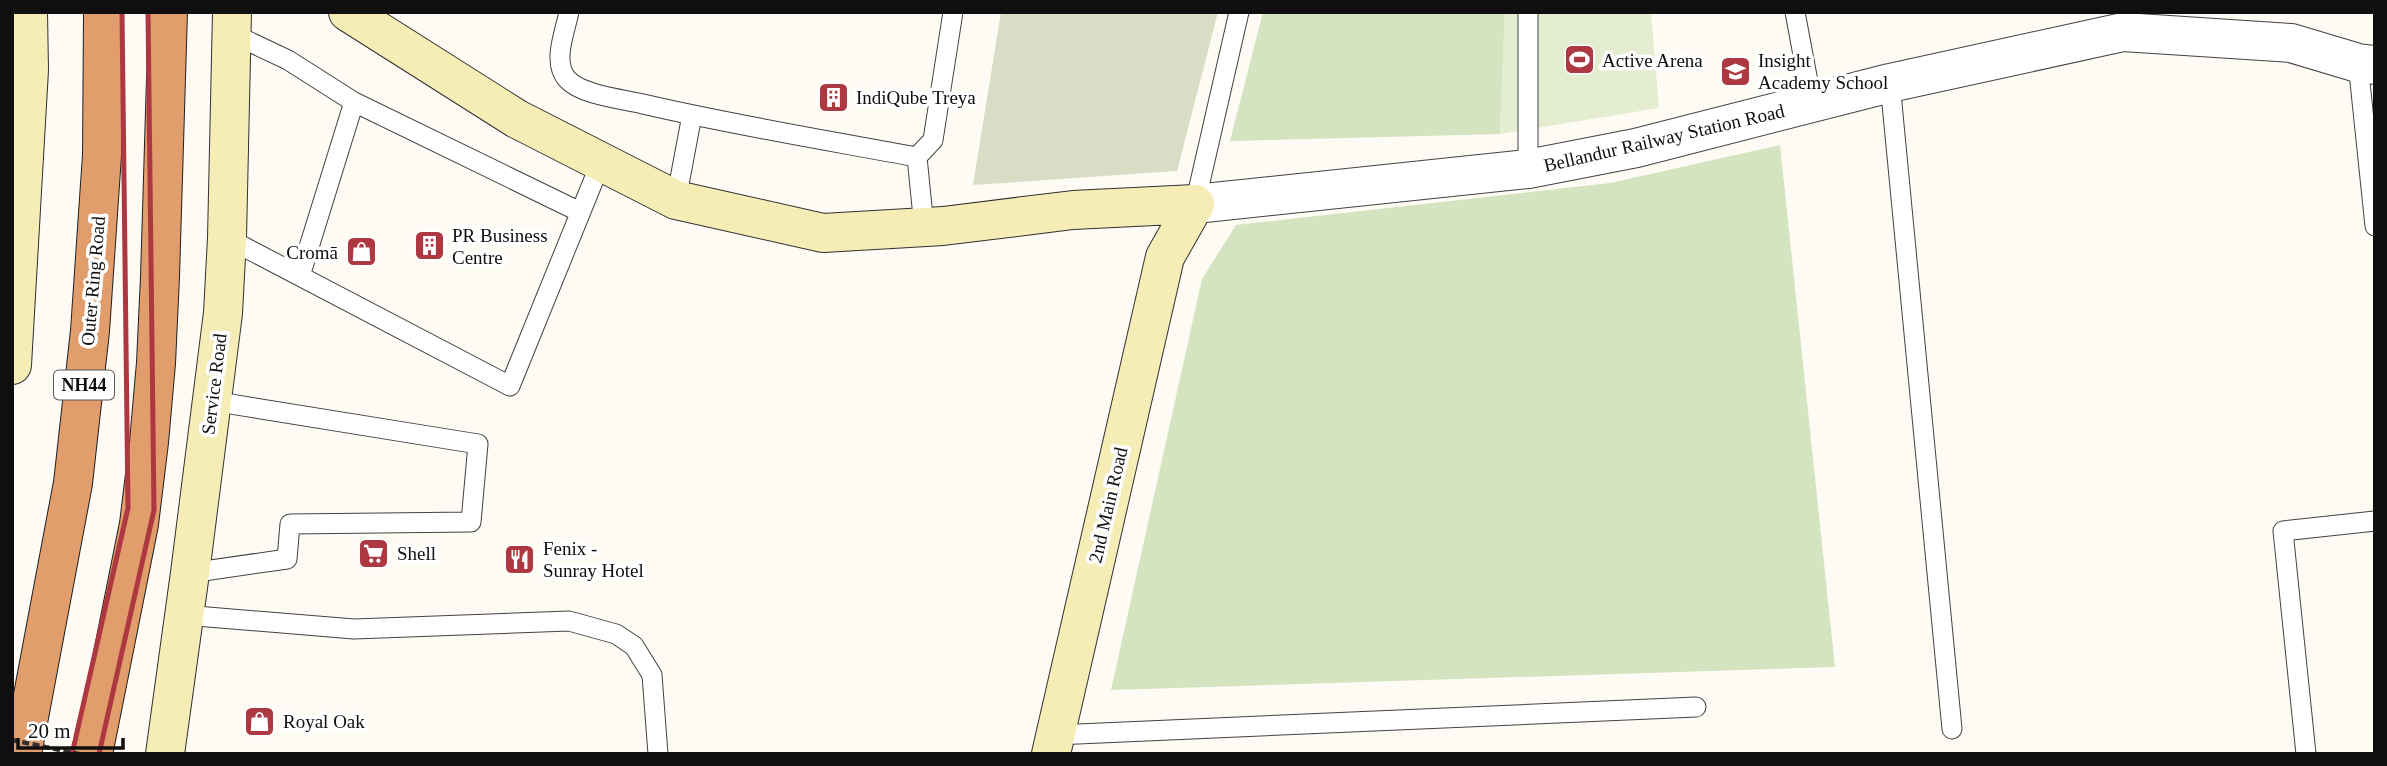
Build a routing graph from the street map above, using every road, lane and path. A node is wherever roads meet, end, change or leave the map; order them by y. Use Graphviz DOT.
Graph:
graph roads {
  1 [pos="103,12"];
  2 [pos="167,12"];
  3 [pos="348,12"];
  4 [pos="569,12"];
  5 [pos="953,12"];
  6 [pos="1239,12"];
  7 [pos="1528,12"];
  8 [pos="1795,12"];
  9 [pos="23,15"];
  10 [pos="231,23"];
  11 [pos="2366,64"];
  12 [pos="1890,83"];
  13 [pos="20,90"];
  14 [pos="354,102"];
  15 [pos="1812,103"];
  16 [pos="692,115"];
  17 [pos="917,157"];
  18 [pos="601,162"];
  19 [pos="1528,169"];
  20 [pos="676,200"];
  21 [pos="1195,204"];
  22 [pos="580,212"];
  23 [pos="2375,226"];
  24 [pos="924,227"];
  25 [pos="227,238"];
  26 [pos="300,276"];
  27 [pos="12,365"];
  28 [pos="212,401"];
  29 [pos="2375,521"];
  30 [pos="190,573"];
  31 [pos="184,615"];
  32 [pos="1696,707"];
  33 [pos="1952,729"];
  34 [pos="12,740"];
  35 [pos="1053,745"];
  36 [pos="22,754"];
  37 [pos="79,754"];
  38 [pos="93,754"];
  39 [pos="164,754"];
  40 [pos="658,754"];
  41 [pos="2306,754"];
  1 -- 36 [label="highway, Outer Ring Road / NH44"];
  2 -- 38 [label="highway"];
  3 -- 18 [label="street"];
  4 -- 16 [label="lane"];
  5 -- 17 [label="lane"];
  6 -- 21 [label="lane"];
  7 -- 19 [label="lane"];
  8 -- 15 [label="lane"];
  9 -- 13 [label="street"];
  10 -- 14 [label="lane"];
  10 -- 25 [label="street, Service Road"];
  11 -- 12 [label="street, Bellandur Railway Station Road"];
  11 -- 23 [label="lane"];
  12 -- 15 [label="street, Bellandur Railway Station Road"];
  12 -- 33 [label="lane"];
  13 -- 27 [label="street"];
  14 -- 22 [label="lane"];
  14 -- 26 [label="lane"];
  15 -- 19 [label="street, Bellandur Railway Station Road"];
  16 -- 17 [label="lane"];
  16 -- 20 [label="lane"];
  17 -- 24 [label="lane"];
  18 -- 20 [label="street"];
  18 -- 22 [label="lane"];
  19 -- 21 [label="street, Bellandur Railway Station Road"];
  20 -- 24 [label="street"];
  21 -- 24 [label="street"];
  21 -- 35 [label="street, 2nd Main Road"];
  22 -- 26 [label="lane"];
  25 -- 26 [label="lane"];
  25 -- 28 [label="street, Service Road"];
  28 -- 30 [label="street, Service Road"];
  28 -- 30 [label="lane"];
  29 -- 41 [label="lane"];
  30 -- 31 [label="street, Service Road"];
  31 -- 39 [label="street, Service Road"];
  31 -- 40 [label="lane"];
  32 -- 35 [label="lane"];
  34 -- 37 [label="path, bridge"];
}
